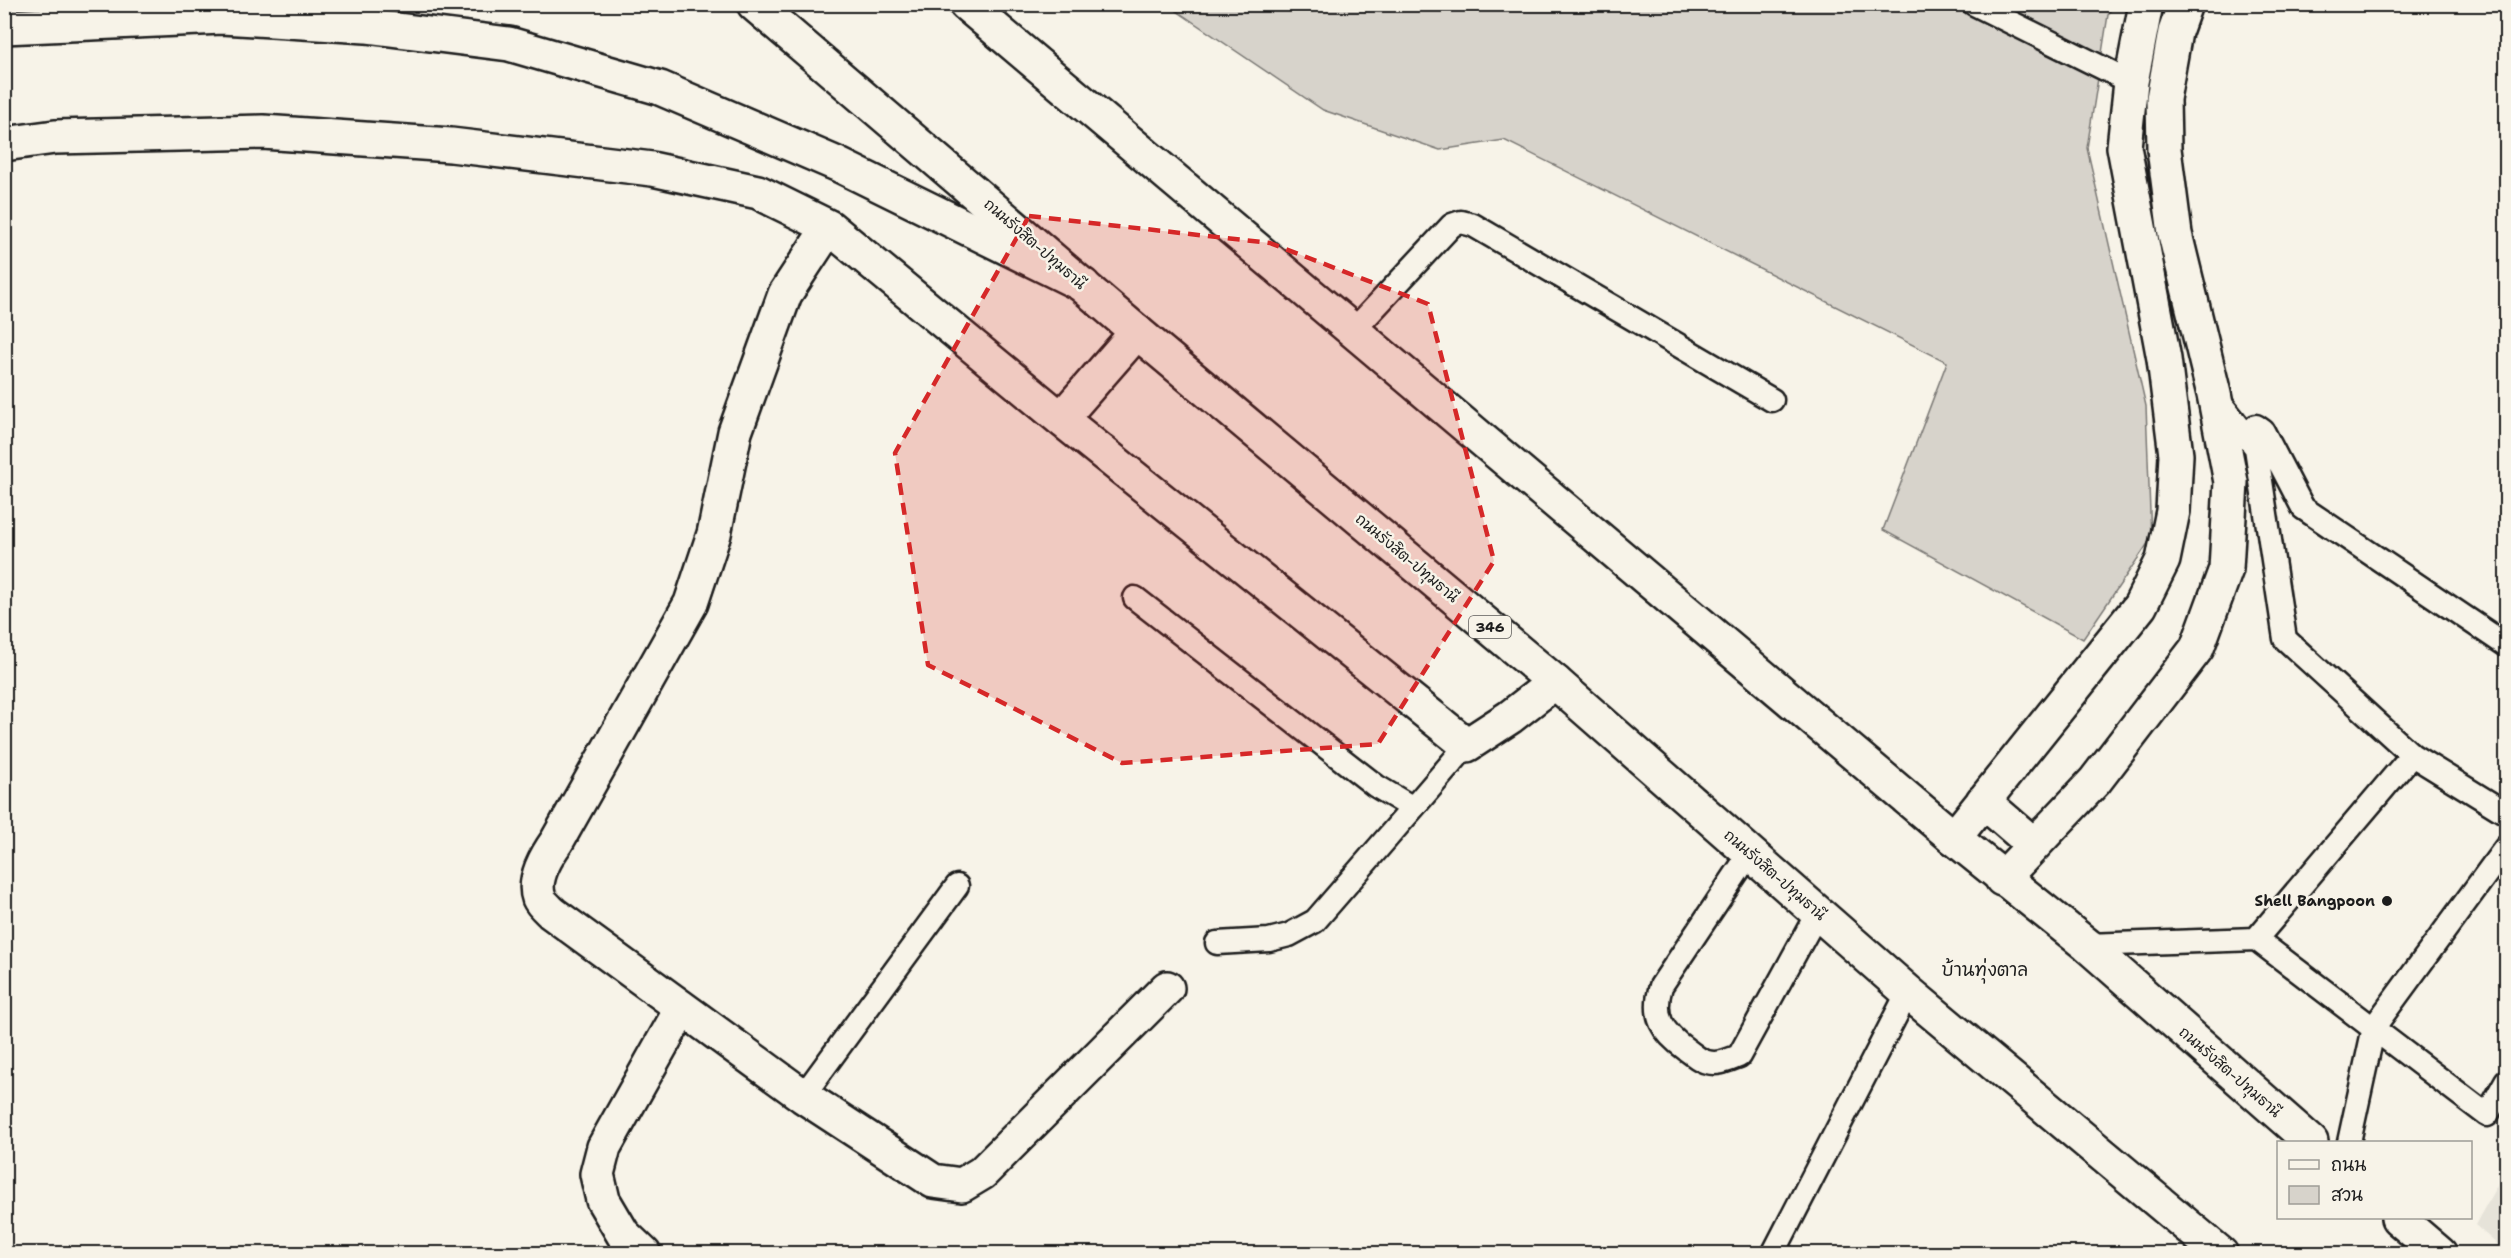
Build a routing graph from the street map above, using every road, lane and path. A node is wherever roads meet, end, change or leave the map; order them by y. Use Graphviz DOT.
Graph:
graph roads {
  1 [pos="264,4"];
  2 [pos="754,4"];
  3 [pos="966,4"];
  4 [pos="1974,4"];
  5 [pos="2146,4"];
  6 [pos="2185,4"];
  7 [pos="222,17"];
  8 [pos="9,28"];
  9 [pos="2131,82"];
  10 [pos="4,144"];
  11 [pos="829,227"];
  12 [pos="1083,285"];
  13 [pos="1137,332"];
  14 [pos="1352,332"];
  15 [pos="2214,394"];
  16 [pos="1772,400"];
  17 [pos="2169,401"];
  18 [pos="1060,419"];
  19 [pos="1135,598"];
  20 [pos="2506,645"];
  21 [pos="1555,682"];
  22 [pos="1467,745"];
  23 [pos="2412,755"];
  24 [pos="1983,801"];
  25 [pos="1413,808"];
  26 [pos="2506,813"];
  27 [pos="1954,838"];
  28 [pos="2034,844"];
  29 [pos="2506,847"];
  30 [pos="1750,853"];
  31 [pos="2002,879"];
  32 [pos="957,886"];
  33 [pos="1818,912"];
  34 [pos="2256,939"];
  35 [pos="1217,943"];
  36 [pos="2087,945"];
  37 [pos="1167,988"];
  38 [pos="1908,992"];
  39 [pos="682,1008"];
  40 [pos="2374,1028"];
  41 [pos="2506,1082"];
  42 [pos="803,1096"];
  43 [pos="2309,1141"];
  44 [pos="2349,1141"];
  45 [pos="2399,1219"];
  46 [pos="2217,1252"];
  47 [pos="644,1254"];
  48 [pos="1773,1254"];
  49 [pos="2440,1254"];
  1 -- 7 [label="lane"];
  2 -- 12 [label="main road, ถนนรังสิต-ปทุมธานี / 346"];
  3 -- 14 [label="main road, ถนนรังสิต-ปทุมธานี"];
  4 -- 9 [label="lane"];
  5 -- 9 [label="main road"];
  6 -- 15 [label="main road"];
  7 -- 8 [label="main road"];
  7 -- 12 [label="main road"];
  9 -- 17 [label="main road"];
  10 -- 11 [label="main road"];
  11 -- 18 [label="main road"];
  11 -- 39 [label="main road"];
  12 -- 13 [label="main road, ถนนรังสิต-ปทุมธานี / 346"];
  13 -- 18 [label="main road"];
  13 -- 21 [label="main road, ถนนรังสิต-ปทุมธานี / 346"];
  14 -- 16 [label="lane"];
  14 -- 27 [label="main road, ถนนรังสิต-ปทุมธานี"];
  15 -- 17 [label="main road"];
  15 -- 20 [label="lane"];
  15 -- 23 [label="lane"];
  15 -- 28 [label="main road"];
  17 -- 24 [label="main road"];
  18 -- 22 [label="main road"];
  19 -- 25 [label="lane"];
  21 -- 22 [label="main road"];
  21 -- 30 [label="main road, ถนนรังสิต-ปทุมธานี / 346"];
  22 -- 25 [label="lane"];
  23 -- 26 [label="lane"];
  23 -- 34 [label="lane"];
  24 -- 27 [label="main road"];
  24 -- 28 [label="main road"];
  25 -- 35 [label="lane"];
  27 -- 31 [label="main road, ถนนรังสิต-ปทุมธานี"];
  28 -- 31 [label="main road"];
  29 -- 40 [label="lane"];
  30 -- 33 [label="main road, ถนนรังสิต-ปทุมธานี / 346"];
  30 -- 33 [label="lane"];
  31 -- 36 [label="main road, ถนนรังสิต-ปทุมธานี"];
  32 -- 42 [label="lane"];
  33 -- 38 [label="main road, ถนนรังสิต-ปทุมธานี / 346"];
  34 -- 36 [label="lane"];
  34 -- 40 [label="lane"];
  36 -- 43 [label="main road, ถนนรังสิต-ปทุมธานี"];
  37 -- 42 [label="main road"];
  38 -- 46 [label="main road, ถนนรังสิต-ปทุมธานี / 346"];
  38 -- 48 [label="lane"];
  39 -- 42 [label="main road"];
  39 -- 47 [label="main road"];
  40 -- 41 [label="lane"];
  40 -- 44 [label="lane"];
  45 -- 49 [label="main road"];
}
